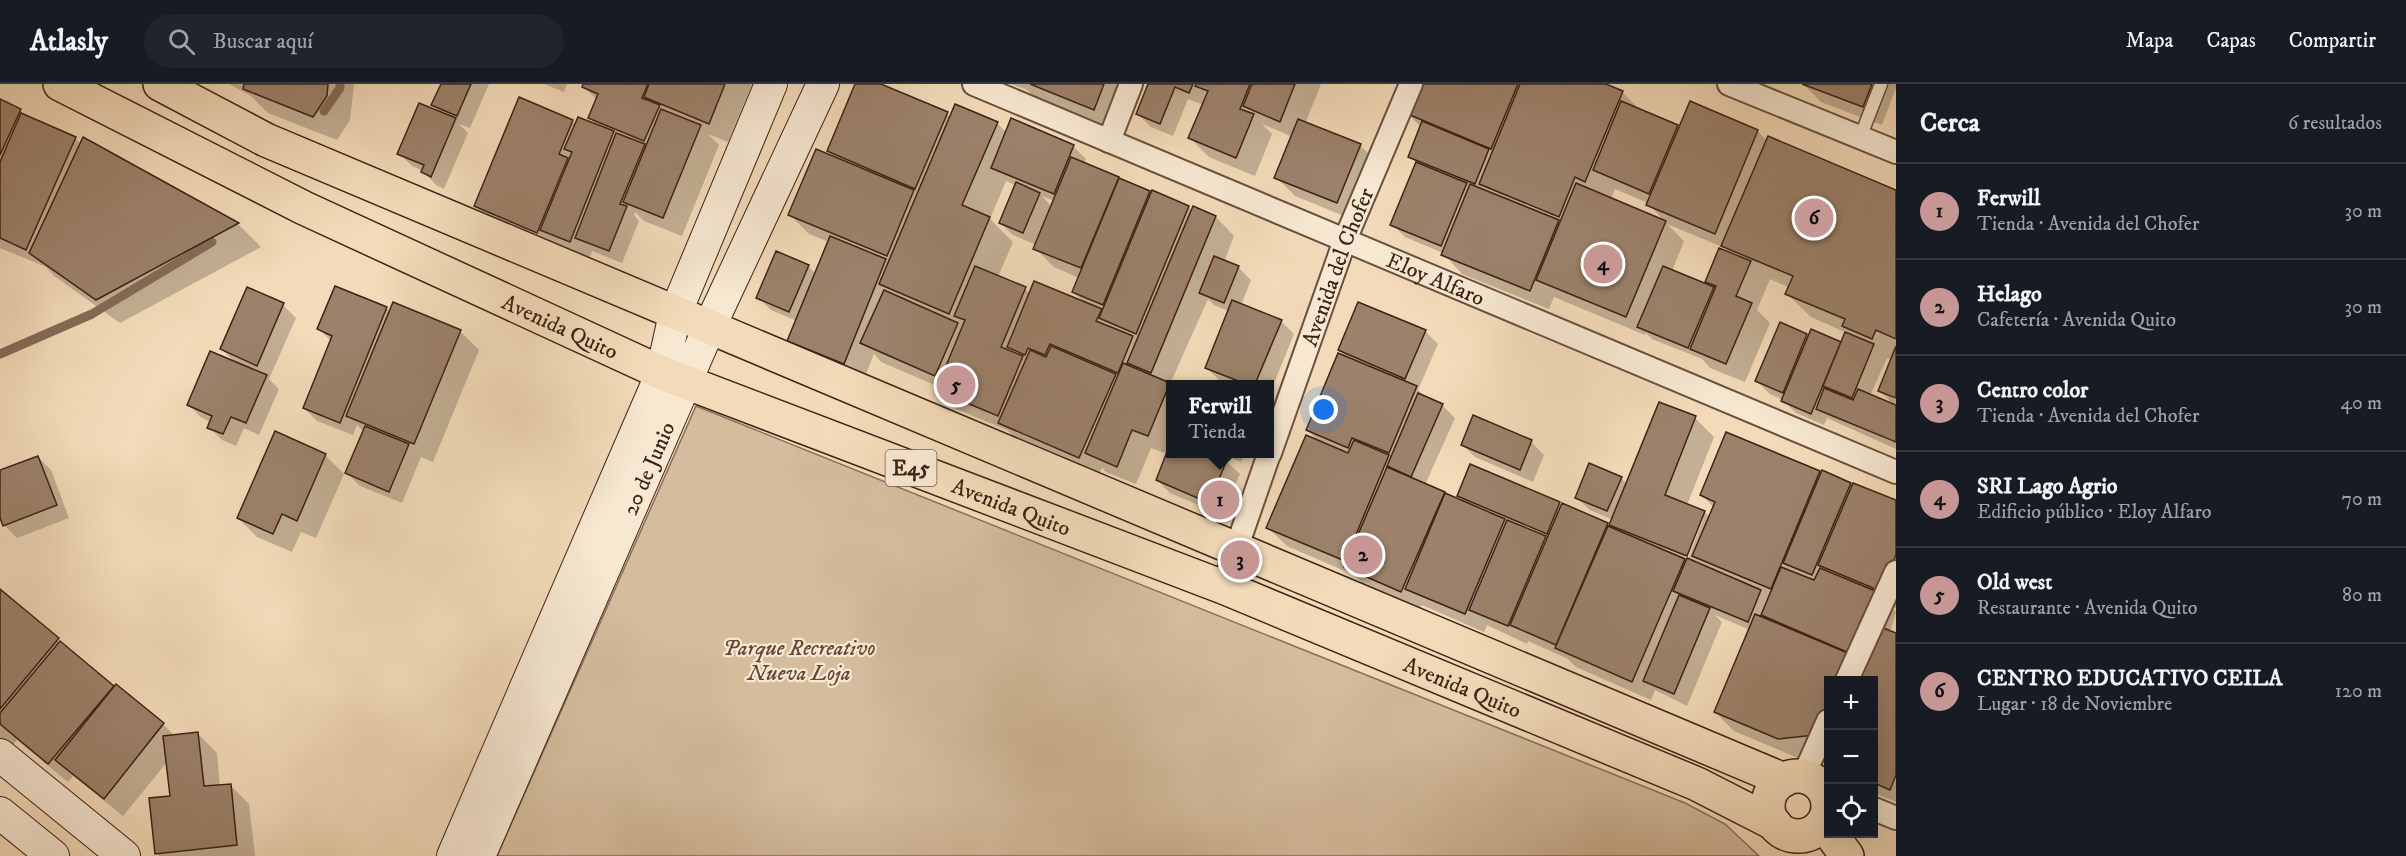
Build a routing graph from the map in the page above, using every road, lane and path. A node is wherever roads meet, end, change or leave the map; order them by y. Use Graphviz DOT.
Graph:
graph roads {
  1 [pos="60,84"];
  2 [pos="160,84"];
  3 [pos="771,84"];
  4 [pos="823,84"];
  5 [pos="974,84"];
  6 [pos="1131,84"];
  7 [pos="1411,84"];
  8 [pos="1729,84"];
  9 [pos="1881,84"];
  10 [pos="1860,138"];
  11 [pos="1109,141"];
  12 [pos="1896,152"];
  13 [pos="1345,240"];
  14 [pos="675,314"];
  15 [pos="709,328"];
  16 [pos="674,377"];
  17 [pos="1274,439"];
  18 [pos="1267,458"];
  19 [pos="1896,472"];
  20 [pos="1236,547"];
  21 [pos="1896,572"];
  22 [pos="1223,587"];
  23 [pos="1849,676"];
  24 [pos="1826,730"];
  25 [pos="0,755"];
  26 [pos="1878,811"];
  27 [pos="0,813"];
  28 [pos="1811,814"];
  29 [pos="1896,818"];
  30 [pos="53,856"];
  31 [pos="124,856"];
  32 [pos="453,856"];
  33 [pos="479,856"];
  34 [pos="1847,856"];
  1 -- 16 [label="highway, Avenida Quito / E45"];
  2 -- 14 [label="highway, Avenida Quito / E45"];
  3 -- 14 [label="street, 20 de Junio"];
  4 -- 15 [label="street, 20 de Junio"];
  5 -- 11 [label="street, Eloy Alfaro"];
  6 -- 11 [label="street"];
  7 -- 13 [label="street, Avenida del Chofer"];
  8 -- 10 [label="street"];
  9 -- 10 [label="lane"];
  10 -- 12 [label="street"];
  11 -- 13 [label="street, Eloy Alfaro"];
  13 -- 17 [label="street, Avenida del Chofer"];
  13 -- 19 [label="street, Eloy Alfaro"];
  14 -- 15 [label="highway, Avenida Quito / E45"];
  14 -- 16 [label="street, 20 de Junio"];
  15 -- 16 [label="street, 20 de Junio"];
  15 -- 20 [label="highway, Avenida Quito / E45"];
  16 -- 22 [label="highway, Avenida Quito / E45"];
  16 -- 32 [label="street, 20 de Junio"];
  16 -- 33 [label="street, 20 de Junio"];
  18 -- 20 [label="street, Avenida del Chofer"];
  20 -- 22 [label="street, Avenida del Chofer"];
  20 -- 28 [label="highway, Avenida Quito / E45"];
  21 -- 23 [label="street"];
  22 -- 28 [label="highway, Avenida Quito / E45"];
  24 -- 28 [label="street"];
  25 -- 31 [label="street"];
  26 -- 29 [label="street"];
  27 -- 30 [label="street"];
  28 -- 34 [label="highway, Avenida Quito / E45"];
}
